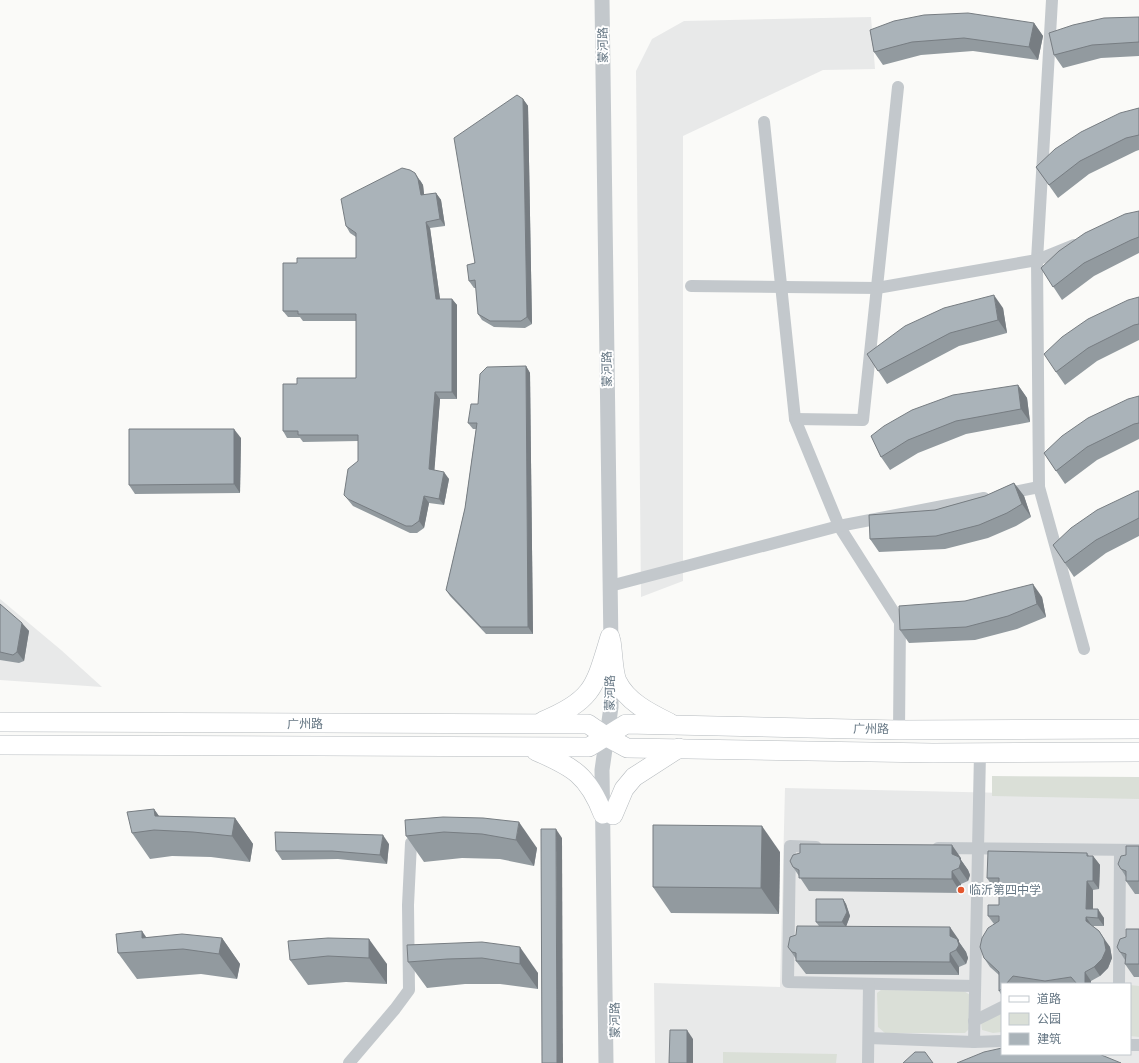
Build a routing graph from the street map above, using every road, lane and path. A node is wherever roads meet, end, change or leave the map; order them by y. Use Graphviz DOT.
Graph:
graph roads {
  1 [pos="602,0"];
  2 [pos="1052,0"];
  3 [pos="898,87"];
  4 [pos="764,122"];
  5 [pos="1088,239"];
  6 [pos="1037,260"];
  7 [pos="690,286"];
  8 [pos="781,286"];
  9 [pos="877,288"];
  10 [pos="795,419"];
  11 [pos="1039,487"];
  12 [pos="839,526"];
  13 [pos="610,586"];
  14 [pos="610,637"];
  15 [pos="1084,649"];
  16 [pos="0,710"];
  17 [pos="0,722"];
  18 [pos="69,723"];
  19 [pos="534,724"];
  20 [pos="673,725"];
  21 [pos="1139,729"];
  22 [pos="899,730"];
  23 [pos="607,738"];
  24 [pos="0,744"];
  25 [pos="66,746"];
  26 [pos="528,748"];
  27 [pos="679,748"];
  28 [pos="1139,752"];
  29 [pos="980,753"];
  30 [pos="0,759"];
  31 [pos="608,815"];
  32 [pos="411,843"];
  33 [pos="829,847"];
  34 [pos="923,848"];
  35 [pos="978,848"];
  36 [pos="1120,850"];
  37 [pos="1139,850"];
  38 [pos="1119,983"];
  39 [pos="869,984"];
  40 [pos="975,986"];
  41 [pos="1001,1007"];
  42 [pos="974,1021"];
  43 [pos="869,1038"];
  44 [pos="1001,1041"];
  45 [pos="974,1042"];
  46 [pos="349,1063"];
  47 [pos="606,1063"];
  48 [pos="615,1063"];
  49 [pos="868,1063"];
  1 -- 13 [label="street, 蒙河路"];
  2 -- 6 [label="street"];
  3 -- 9 [label="street"];
  4 -- 8 [label="street"];
  5 -- 6 [label="street"];
  6 -- 9 [label="street"];
  6 -- 11 [label="street"];
  7 -- 8 [label="street"];
  8 -- 9 [label="street"];
  8 -- 10 [label="street"];
  9 -- 10 [label="street"];
  10 -- 12 [label="street"];
  11 -- 12 [label="street"];
  11 -- 15 [label="street"];
  12 -- 13 [label="street"];
  12 -- 22 [label="street"];
  13 -- 14 [label="street, 蒙河路"];
  14 -- 19 [label="main road"];
  14 -- 20 [label="main road"];
  14 -- 23 [label="street, 蒙河路"];
  16 -- 18 [label="main road"];
  17 -- 18 [label="main road, 广州路"];
  18 -- 19 [label="main road, 广州路"];
  19 -- 23 [label="main road, 广州路"];
  20 -- 22 [label="main road, 广州路"];
  20 -- 23 [label="main road, 广州路"];
  21 -- 22 [label="main road, 广州路"];
  23 -- 26 [label="main road, 广州路"];
  23 -- 27 [label="main road, 广州路"];
  23 -- 31 [label="street, 蒙河路"];
  24 -- 25 [label="main road, 广州路"];
  25 -- 26 [label="main road, 广州路"];
  25 -- 30 [label="main road"];
  26 -- 31 [label="main road"];
  27 -- 29 [label="main road, 广州路"];
  27 -- 31 [label="main road"];
  28 -- 29 [label="main road, 广州路"];
  29 -- 35 [label="street"];
  31 -- 47 [label="street, 蒙河路"];
  31 -- 48 [label="street, 蒙河路"];
  32 -- 46 [label="street"];
  33 -- 39 [label="street"];
  34 -- 35 [label="street"];
  35 -- 36 [label="street"];
  35 -- 40 [label="street"];
  36 -- 37 [label="street"];
  36 -- 38 [label="street"];
  39 -- 40 [label="street"];
  39 -- 43 [label="street"];
  40 -- 42 [label="street"];
  41 -- 42 [label="street"];
  42 -- 45 [label="street"];
  43 -- 45 [label="street"];
  43 -- 49 [label="street"];
  44 -- 45 [label="street"];
}
